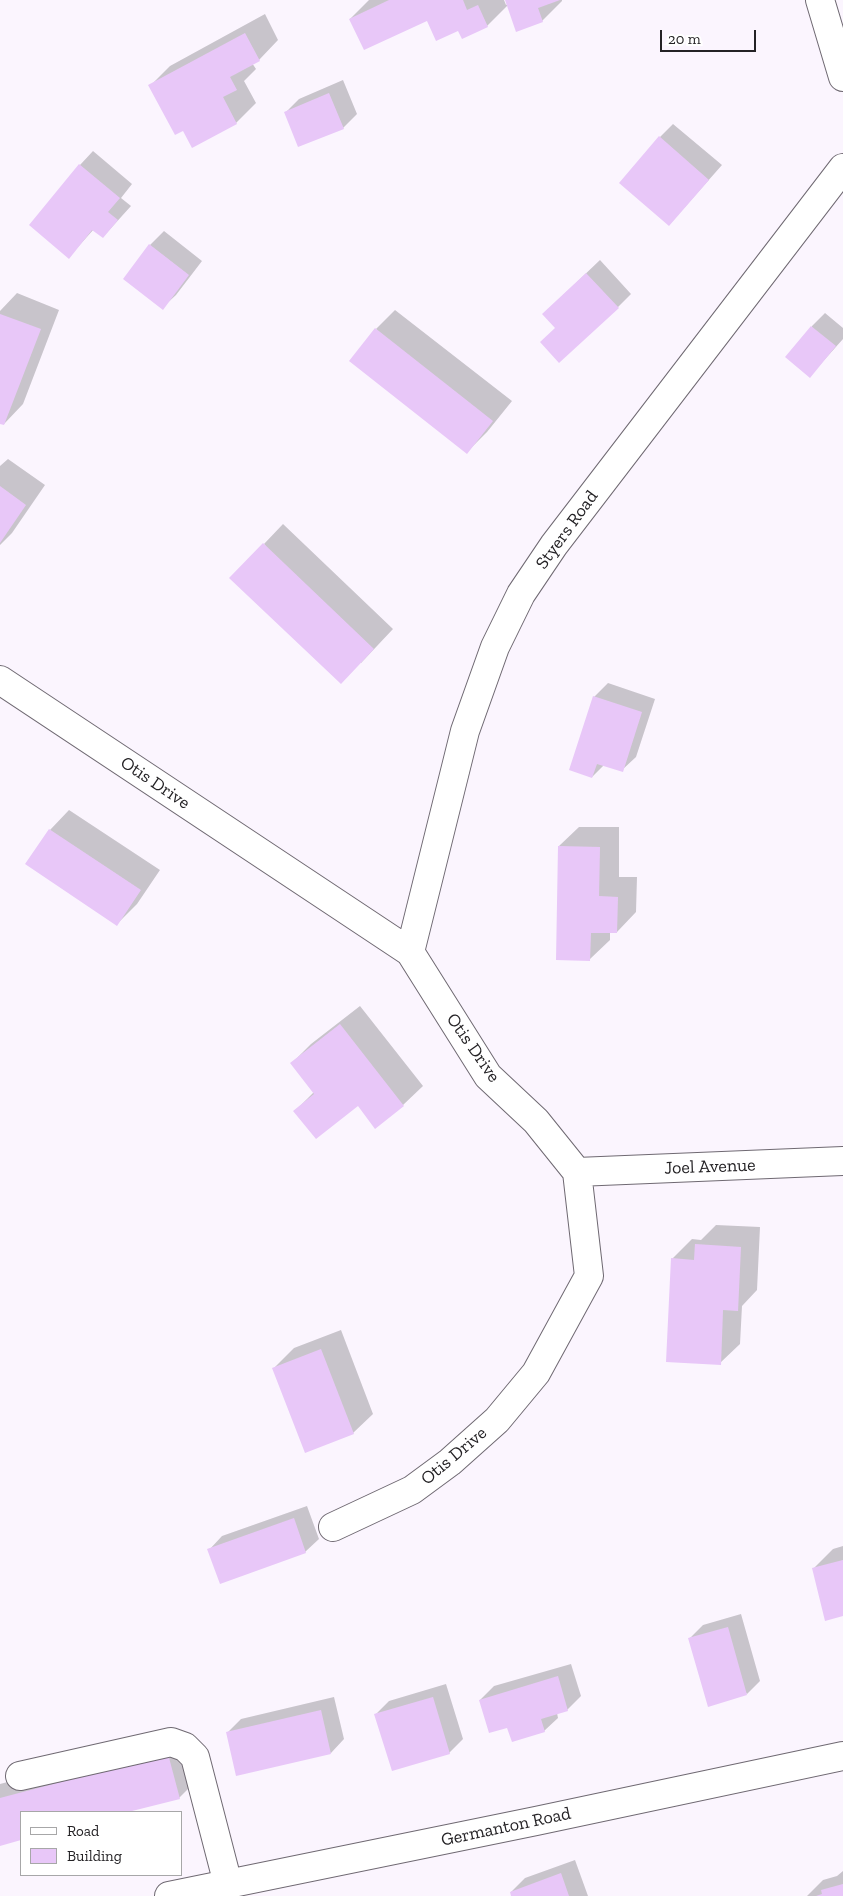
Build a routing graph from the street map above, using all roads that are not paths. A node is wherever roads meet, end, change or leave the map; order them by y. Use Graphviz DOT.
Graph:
graph roads {
  1 [pos="820,0"];
  2 [pos="843,77"];
  3 [pos="843,168"];
  4 [pos="0,680"];
  5 [pos="410,952"];
  6 [pos="843,1161"];
  7 [pos="577,1172"];
  8 [pos="333,1527"];
  9 [pos="843,1756"];
  10 [pos="20,1776"];
  11 [pos="228,1884"];
  12 [pos="169,1896"];
  1 -- 2 [label="street"];
  3 -- 5 [label="street, Styers Road"];
  4 -- 5 [label="street, Otis Drive"];
  5 -- 7 [label="street, Otis Drive"];
  6 -- 7 [label="street, Joel Avenue"];
  7 -- 8 [label="street, Otis Drive"];
  9 -- 11 [label="street, Germanton Road"];
  10 -- 11 [label="street"];
  11 -- 12 [label="street, Germanton Road"];
}
